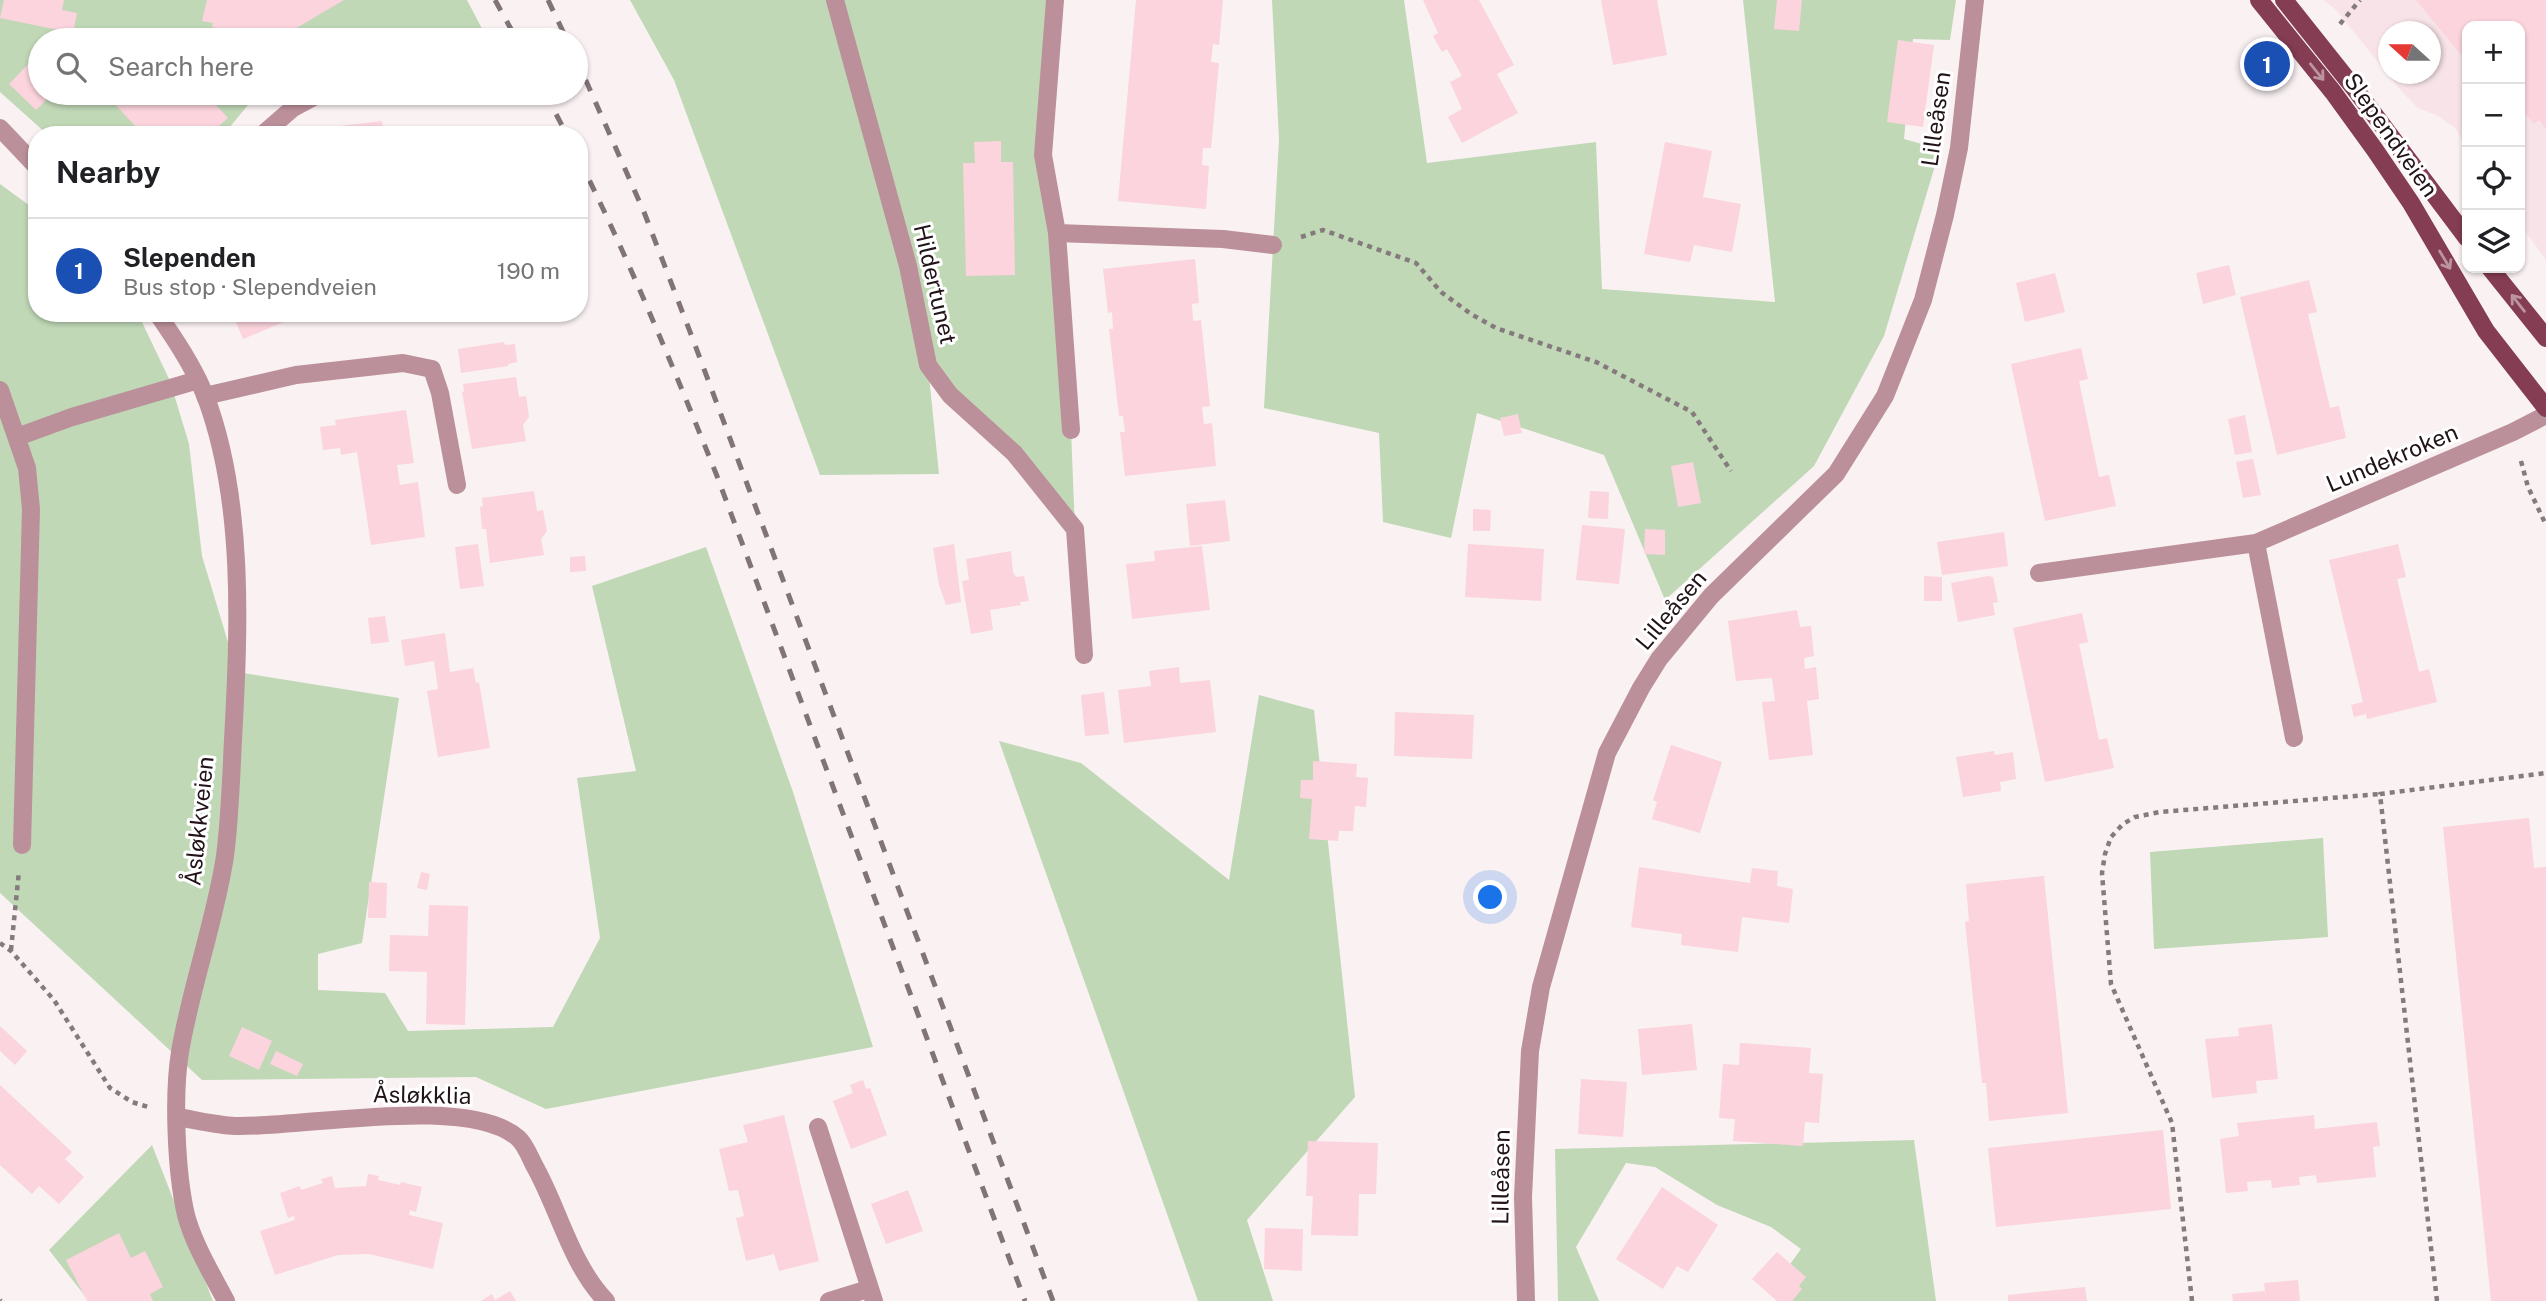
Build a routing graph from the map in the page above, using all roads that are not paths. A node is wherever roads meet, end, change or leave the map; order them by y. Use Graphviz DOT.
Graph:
graph roads {
  1 [pos="835,0"];
  2 [pos="1055,0"];
  3 [pos="1975,0"];
  4 [pos="2259,0"];
  5 [pos="2284,0"];
  6 [pos="299,105"];
  7 [pos="272,126"];
  8 [pos="0,128"];
  9 [pos="28,158"];
  10 [pos="2462,231"];
  11 [pos="1057,233"];
  12 [pos="1273,245"];
  13 [pos="2494,273"];
  14 [pos="163,322"];
  15 [pos="2546,338"];
  16 [pos="201,388"];
  17 [pos="0,390"];
  18 [pos="2546,408"];
  19 [pos="2546,415"];
  20 [pos="1071,430"];
  21 [pos="17,437"];
  22 [pos="457,485"];
  23 [pos="2256,543"];
  24 [pos="2039,573"];
  25 [pos="1084,655"];
  26 [pos="2294,737"];
  27 [pos="22,845"];
  28 [pos="177,1118"];
  29 [pos="818,1127"];
  30 [pos="871,1295"];
  31 [pos="226,1301"];
  32 [pos="606,1301"];
  33 [pos="829,1301"];
  34 [pos="1526,1301"];
  1 -- 25 [label="street, Hildertunet"];
  2 -- 11 [label="street"];
  3 -- 34 [label="street, Lilleåsen"];
  4 -- 18 [label="main road, Slependveien, one-way"];
  5 -- 10 [label="main road, Slependveien"];
  6 -- 7 [label="street"];
  8 -- 9 [label="street"];
  11 -- 12 [label="street"];
  11 -- 20 [label="street"];
  15 -- 13 [label="main road, one-way"];
  14 -- 16 [label="street, Åsløkkveien"];
  16 -- 21 [label="street"];
  16 -- 22 [label="street"];
  16 -- 28 [label="street, Åsløkkveien"];
  17 -- 21 [label="street"];
  19 -- 23 [label="street, Lundekroken"];
  21 -- 27 [label="street"];
  23 -- 24 [label="street, Lundekroken"];
  23 -- 26 [label="street"];
  28 -- 31 [label="street, Åsløkkveien"];
  28 -- 32 [label="street, Åsløkklia"];
  29 -- 30 [label="street"];
  30 -- 33 [label="street"];
}
